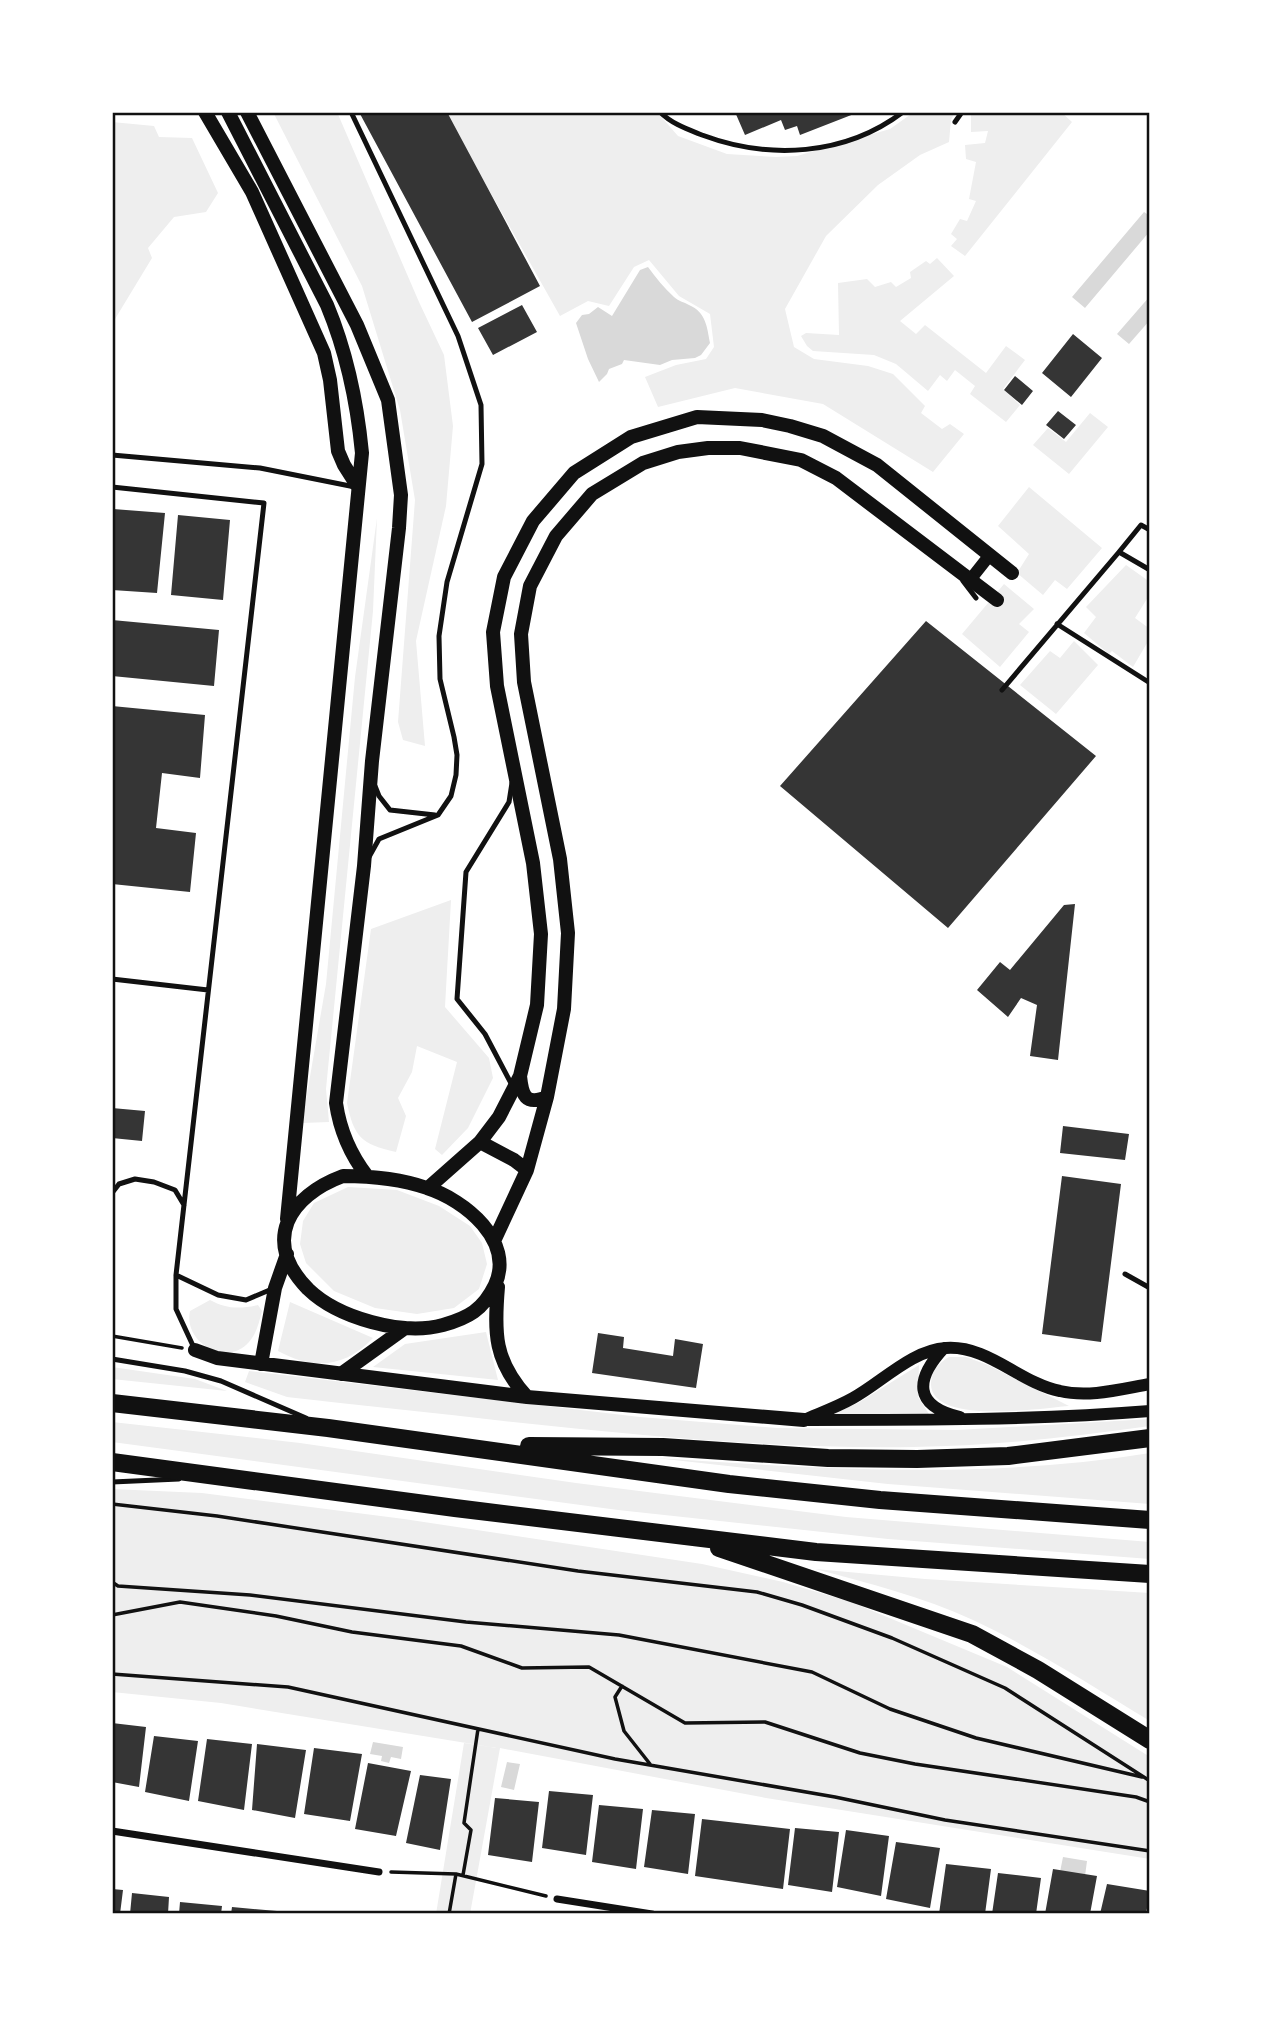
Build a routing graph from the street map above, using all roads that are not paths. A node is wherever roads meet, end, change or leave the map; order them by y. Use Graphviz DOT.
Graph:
graph roads {
  1 [pos="205,112"];
  2 [pos="228,112"];
  3 [pos="247,112"];
  4 [pos="351,112"];
  5 [pos="660,112"];
  6 [pos="903,112"];
  7 [pos="962,112"];
  8 [pos="955,122"];
  9 [pos="112,455"];
  10 [pos="112,487"];
  11 [pos="358,487"];
  12 [pos="1150,530"];
  13 [pos="1119,552"];
  14 [pos="989,556"];
  15 [pos="1150,570"];
  16 [pos="957,571"];
  17 [pos="1012,573"];
  18 [pos="970,580"];
  19 [pos="976,598"];
  20 [pos="997,600"];
  21 [pos="1057,624"];
  22 [pos="1150,683"];
  23 [pos="1002,690"];
  24 [pos="372,761"];
  25 [pos="514,773"];
  26 [pos="438,815"];
  27 [pos="364,866"];
  28 [pos="112,979"];
  29 [pos="208,990"];
  30 [pos="517,1082"];
  31 [pos="547,1097"];
  32 [pos="480,1142"];
  33 [pos="527,1170"];
  34 [pos="367,1176"];
  35 [pos="428,1188"];
  36 [pos="112,1193"];
  37 [pos="1150,1201"];
  38 [pos="184,1205"];
  39 [pos="1150,1207"];
  40 [pos="287,1219"];
  41 [pos="494,1241"];
  42 [pos="287,1254"];
  43 [pos="1125,1274"];
  44 [pos="176,1275"];
  45 [pos="499,1275"];
  46 [pos="275,1288"];
  47 [pos="1150,1288"];
  48 [pos="405,1328"];
  49 [pos="944,1348"];
  50 [pos="195,1350"];
  51 [pos="112,1359"];
  52 [pos="261,1364"];
  53 [pos="341,1374"];
  54 [pos="1150,1384"];
  55 [pos="527,1397"];
  56 [pos="112,1404"];
  57 [pos="1150,1411"];
  58 [pos="804,1420"];
  59 [pos="977,1420"];
  60 [pos="328,1428"];
  61 [pos="1150,1438"];
  62 [pos="457,1445"];
  63 [pos="112,1462"];
  64 [pos="220,1477"];
  65 [pos="112,1482"];
  66 [pos="1150,1520"];
  67 [pos="679,1535"];
  68 [pos="1150,1574"];
  69 [pos="1150,1740"];
  70 [pos="112,1831"];
  71 [pos="379,1872"];
  72 [pos="557,1899"];
  73 [pos="652,1914"];
  1 -- 11 [label="main road"];
  2 -- 11 [label="main road"];
  3 -- 24 [label="main road"];
  4 -- 26 [label="lane"];
  5 -- 6 [label="lane"];
  7 -- 8 [label="lane"];
  9 -- 11 [label="lane"];
  10 -- 29 [label="lane"];
  11 -- 40 [label="main road"];
  12 -- 13 [label="lane"];
  13 -- 15 [label="lane"];
  13 -- 21 [label="lane"];
  14 -- 17 [label="main road"];
  14 -- 18 [label="street"];
  14 -- 25 [label="main road"];
  16 -- 18 [label="main road"];
  16 -- 19 [label="lane"];
  16 -- 31 [label="main road"];
  18 -- 20 [label="main road"];
  21 -- 22 [label="lane"];
  21 -- 23 [label="lane"];
  24 -- 26 [label="lane"];
  24 -- 27 [label="main road"];
  25 -- 30 [label="main road"];
  25 -- 30 [label="lane"];
  26 -- 27 [label="lane"];
  27 -- 34 [label="main road"];
  28 -- 29 [label="lane"];
  29 -- 38 [label="lane"];
  30 -- 31 [label="main road"];
  30 -- 32 [label="main road"];
  31 -- 33 [label="main road"];
  32 -- 33 [label="main road"];
  32 -- 35 [label="main road"];
  33 -- 41 [label="main road"];
  34 -- 35 [label="main road"];
  34 -- 40 [label="main road"];
  35 -- 41 [label="main road"];
  36 -- 38 [label="lane"];
  37 -- 39 [label="lane"];
  38 -- 44 [label="lane"];
  40 -- 42 [label="main road"];
  41 -- 45 [label="main road"];
  42 -- 46 [label="main road"];
  42 -- 48 [label="main road"];
  43 -- 47 [label="lane"];
  44 -- 46 [label="lane"];
  44 -- 50 [label="lane"];
  45 -- 48 [label="main road"];
  45 -- 55 [label="main road"];
  46 -- 52 [label="main road"];
  48 -- 53 [label="main road"];
  49 -- 54 [label="street"];
  49 -- 58 [label="street"];
  49 -- 59 [label="street"];
  50 -- 52 [label="main road"];
  51 -- 60 [label="lane"];
  52 -- 53 [label="main road"];
  53 -- 55 [label="main road"];
  55 -- 58 [label="main road"];
  56 -- 60 [label="highway"];
  57 -- 59 [label="street"];
  58 -- 59 [label="street"];
  60 -- 62 [label="highway"];
  61 -- 62 [label="highway"];
  62 -- 66 [label="highway"];
  63 -- 64 [label="highway"];
  64 -- 65 [label="lane"];
  64 -- 67 [label="highway"];
  67 -- 68 [label="highway"];
  67 -- 69 [label="highway"];
  70 -- 71 [label="street"];
  72 -- 73 [label="street"];
}
